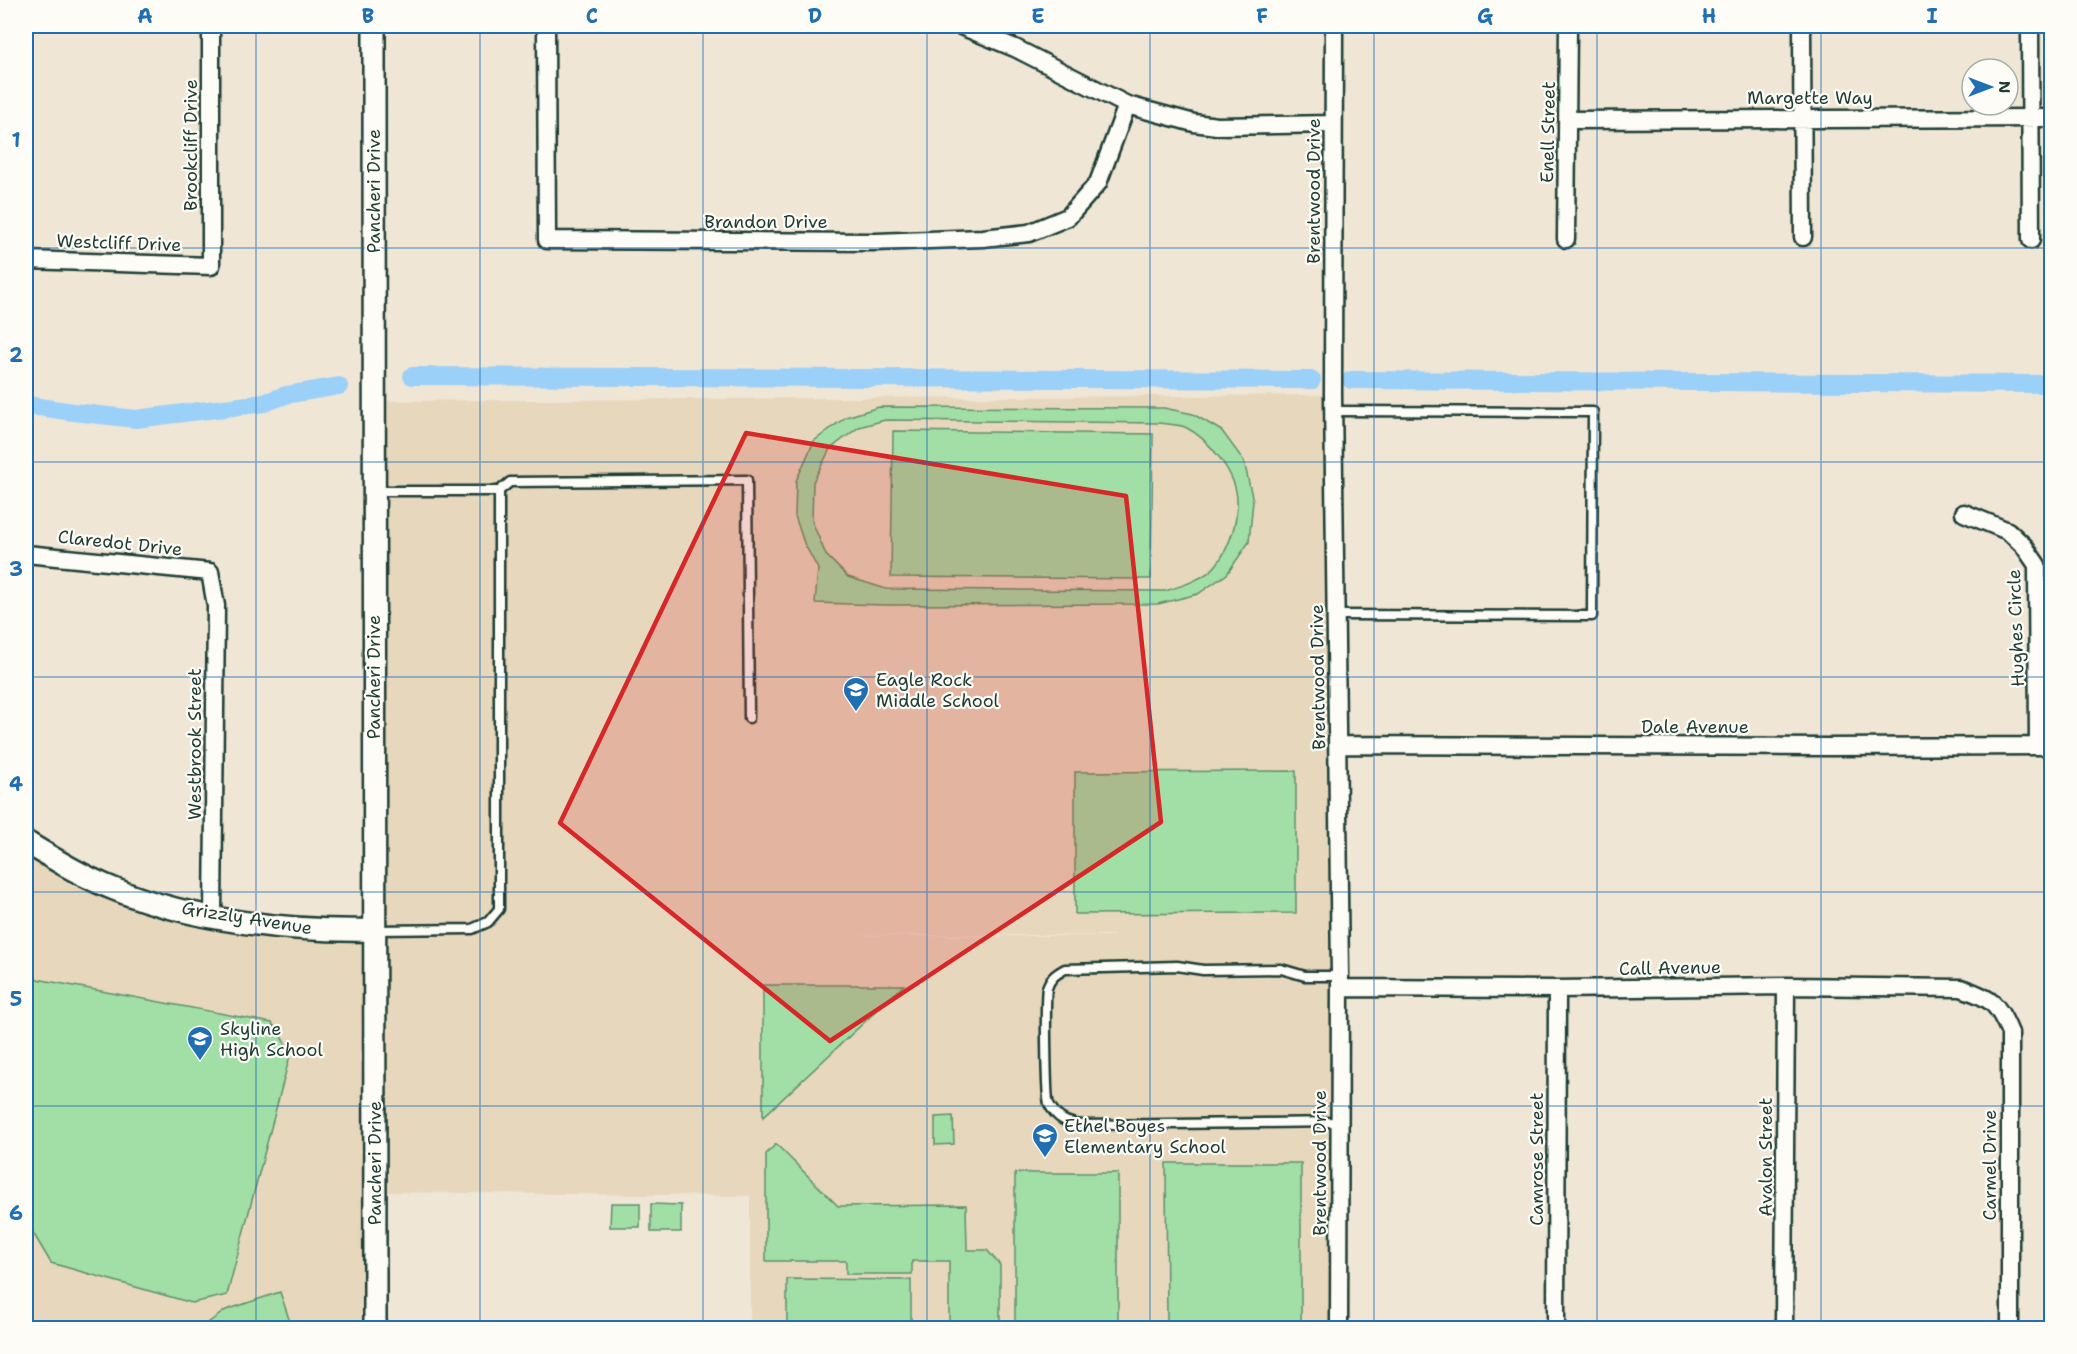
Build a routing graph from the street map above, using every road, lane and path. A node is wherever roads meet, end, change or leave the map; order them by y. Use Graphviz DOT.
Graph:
graph roads {
  1 [pos="211,26"];
  2 [pos="374,26"];
  3 [pos="546,26"];
  4 [pos="961,26"];
  5 [pos="1334,26"];
  6 [pos="1568,26"];
  7 [pos="1802,26"];
  8 [pos="2030,26"];
  9 [pos="1127,105"];
  10 [pos="1802,117"];
  11 [pos="2030,118"];
  12 [pos="2052,118"];
  13 [pos="1568,120"];
  14 [pos="1334,124"];
  15 [pos="1803,237"];
  16 [pos="1566,239"];
  17 [pos="2031,240"];
  18 [pos="26,260"];
  19 [pos="211,266"];
  20 [pos="1334,411"];
  21 [pos="375,491"];
  22 [pos="499,491"];
  23 [pos="1964,513"];
  24 [pos="26,554"];
  25 [pos="210,572"];
  26 [pos="1336,615"];
  27 [pos="749,718"];
  28 [pos="1338,745"];
  29 [pos="2045,746"];
  30 [pos="26,843"];
  31 [pos="213,917"];
  32 [pos="374,930"];
  33 [pos="1340,982"];
  34 [pos="1786,986"];
  35 [pos="1557,989"];
  36 [pos="1995,1005"];
  37 [pos="1340,1122"];
  38 [pos="375,1329"];
  39 [pos="1339,1329"];
  40 [pos="1556,1329"];
  41 [pos="1785,1329"];
  42 [pos="2010,1329"];
  1 -- 19 [label="street, Brookcliff Drive"];
  2 -- 21 [label="street, Pancheri Drive"];
  3 -- 9 [label="street, Brandon Drive"];
  4 -- 9 [label="street"];
  5 -- 14 [label="street, Brentwood Drive"];
  6 -- 13 [label="street, Enell Street"];
  7 -- 10 [label="street"];
  8 -- 11 [label="street"];
  9 -- 14 [label="street"];
  10 -- 11 [label="street, Margette Way"];
  10 -- 13 [label="street, Margette Way"];
  10 -- 15 [label="street"];
  11 -- 12 [label="street, Margette Way"];
  11 -- 17 [label="street"];
  13 -- 16 [label="street, Enell Street"];
  14 -- 20 [label="street, Brentwood Drive"];
  18 -- 19 [label="street, Westcliff Drive"];
  20 -- 26 [label="street, Brentwood Drive"];
  20 -- 26 [label="lane"];
  21 -- 22 [label="lane"];
  21 -- 32 [label="street, Pancheri Drive"];
  22 -- 27 [label="lane"];
  22 -- 32 [label="lane"];
  23 -- 29 [label="street, Hughes Circle"];
  24 -- 25 [label="street, Claredot Drive"];
  25 -- 31 [label="street, Westbrook Street"];
  26 -- 28 [label="street, Brentwood Drive"];
  28 -- 29 [label="street, Dale Avenue"];
  28 -- 33 [label="street, Brentwood Drive"];
  30 -- 31 [label="street, Grizzly Avenue"];
  31 -- 32 [label="street, Grizzly Avenue"];
  32 -- 38 [label="street, Pancheri Drive"];
  33 -- 35 [label="street, Call Avenue"];
  33 -- 37 [label="street, Brentwood Drive"];
  33 -- 37 [label="lane"];
  34 -- 35 [label="street, Call Avenue"];
  34 -- 36 [label="street, Call Avenue"];
  34 -- 41 [label="street, Avalon Street"];
  35 -- 40 [label="street, Camrose Street"];
  36 -- 42 [label="street, Carmel Drive"];
  37 -- 39 [label="street, Brentwood Drive"];
}
